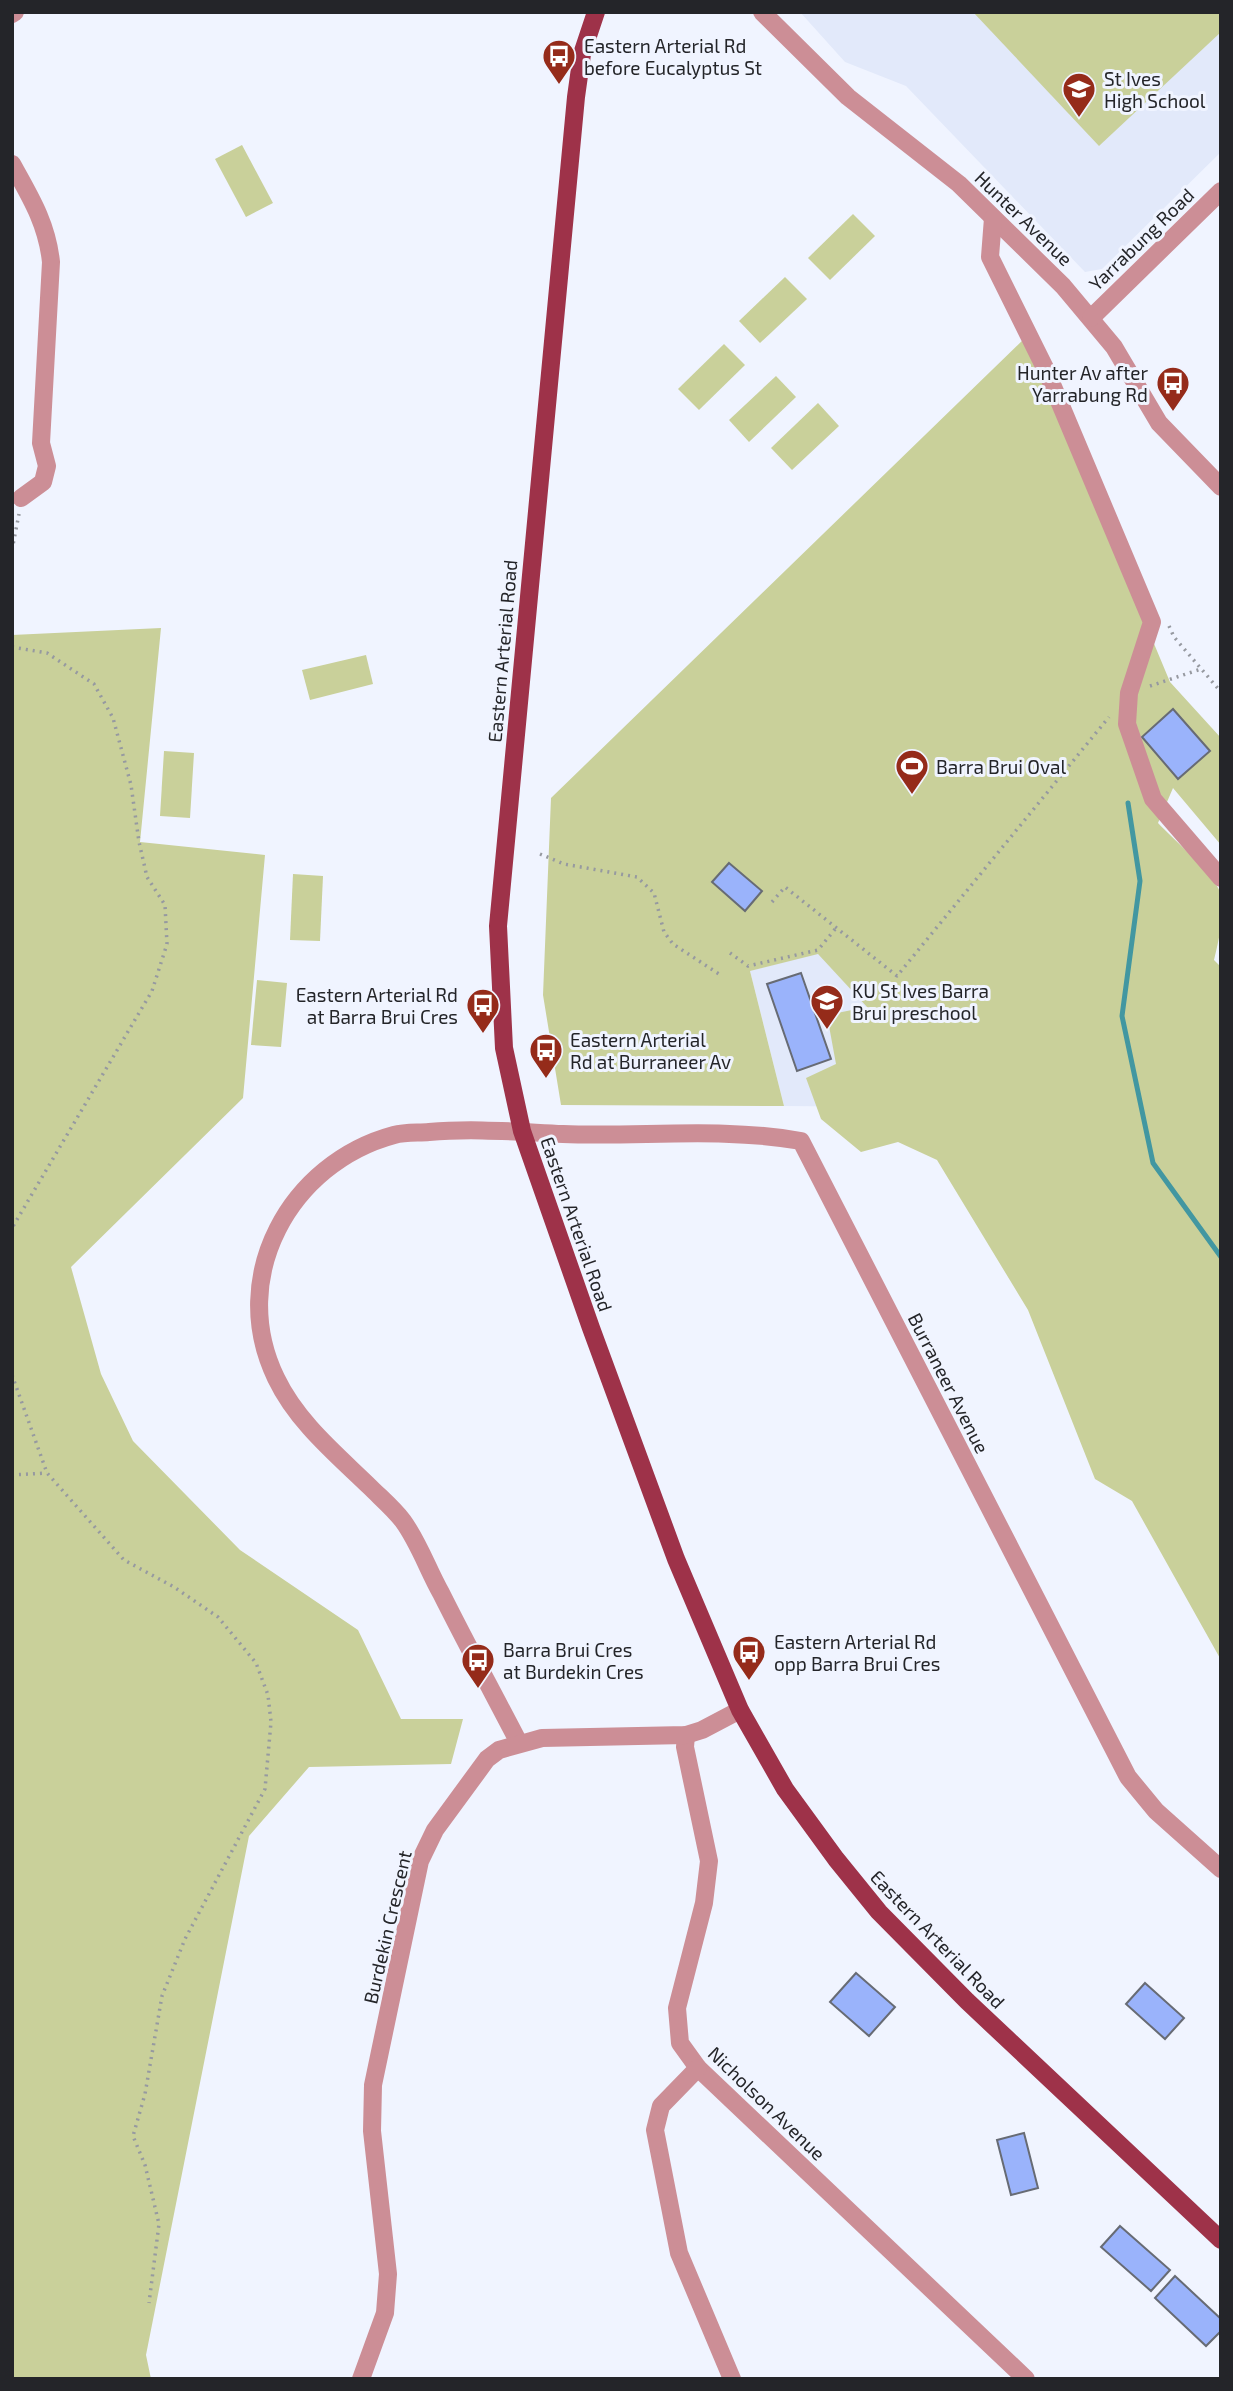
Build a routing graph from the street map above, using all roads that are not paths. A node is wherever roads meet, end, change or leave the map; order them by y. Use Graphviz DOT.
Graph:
graph roads {
  1 [pos="762,12"];
  2 [pos="596,13"];
  3 [pos="12,164"];
  4 [pos="1221,191"];
  5 [pos="993,218"];
  6 [pos="1091,318"];
  7 [pos="1221,486"];
  8 [pos="21,498"];
  9 [pos="1221,878"];
  10 [pos="522,1131"];
  11 [pos="740,1710"];
  12 [pos="685,1735"];
  13 [pos="519,1743"];
  14 [pos="1221,1869"];
  15 [pos="698,2068"];
  16 [pos="1221,2239"];
  17 [pos="360,2379"];
  18 [pos="732,2379"];
  19 [pos="1026,2379"];
  1 -- 5 [label="street, Hunter Avenue"];
  2 -- 10 [label="main road, Eastern Arterial Road"];
  3 -- 8 [label="street"];
  4 -- 6 [label="street, Yarrabung Road"];
  5 -- 6 [label="street, Hunter Avenue"];
  5 -- 9 [label="street"];
  6 -- 7 [label="street, Hunter Avenue"];
  10 -- 11 [label="main road, Eastern Arterial Road"];
  10 -- 13 [label="street"];
  10 -- 14 [label="street, Burraneer Avenue"];
  11 -- 12 [label="street, Burdekin Crescent"];
  11 -- 16 [label="main road, Eastern Arterial Road"];
  12 -- 13 [label="street, Burdekin Crescent"];
  12 -- 15 [label="street, Nicholson Avenue"];
  13 -- 17 [label="street, Burdekin Crescent"];
  15 -- 18 [label="street"];
  15 -- 19 [label="street, Nicholson Avenue"];
}
